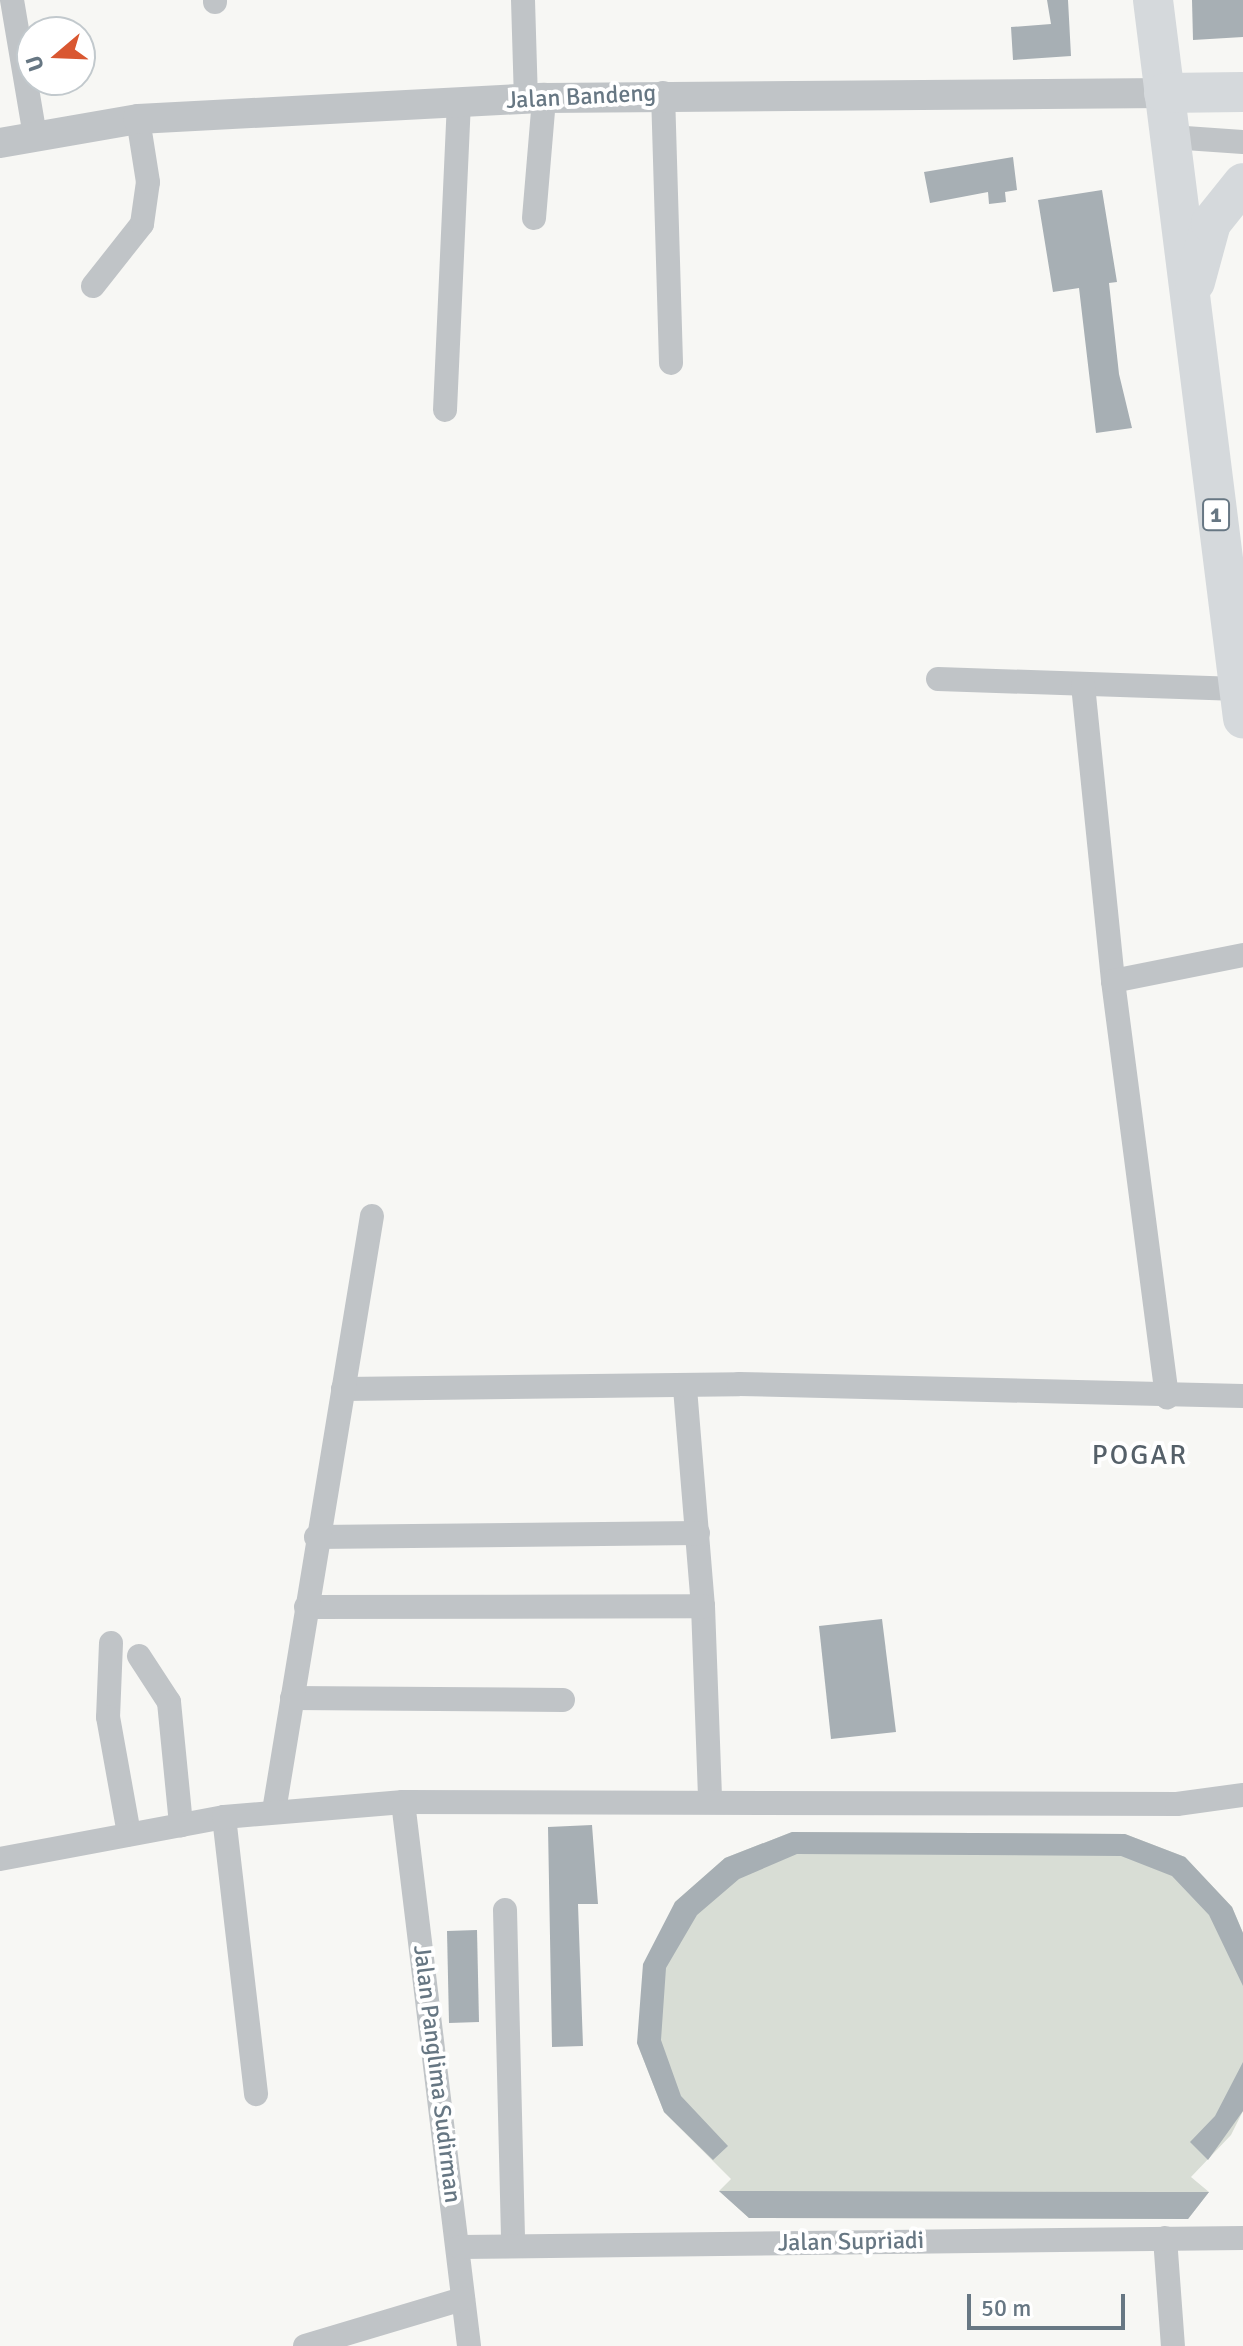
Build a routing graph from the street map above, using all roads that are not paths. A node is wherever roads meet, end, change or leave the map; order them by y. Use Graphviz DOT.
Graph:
graph roads {
  1 [pos="12,0"];
  2 [pos="523,0"];
  3 [pos="1153,0"];
  4 [pos="1243,92"];
  5 [pos="663,93"];
  6 [pos="1164,93"];
  7 [pos="535,99"];
  8 [pos="459,104"];
  9 [pos="138,119"];
  10 [pos="35,136"];
  11 [pos="1171,137"];
  12 [pos="1243,142"];
  13 [pos="0,143"];
  14 [pos="1243,183"];
  15 [pos="534,218"];
  16 [pos="93,286"];
  17 [pos="1190,313"];
  18 [pos="671,363"];
  19 [pos="445,410"];
  20 [pos="938,679"];
  21 [pos="1083,685"];
  22 [pos="1241,703"];
  23 [pos="1243,955"];
  24 [pos="1113,981"];
  25 [pos="372,1216"];
  26 [pos="685,1388"];
  27 [pos="343,1389"];
  28 [pos="1243,1396"];
  29 [pos="1167,1398"];
  30 [pos="698,1533"];
  31 [pos="316,1537"];
  32 [pos="703,1606"];
  33 [pos="306,1607"];
  34 [pos="111,1643"];
  35 [pos="139,1656"];
  36 [pos="292,1698"];
  37 [pos="563,1700"];
  38 [pos="1243,1795"];
  39 [pos="710,1801"];
  40 [pos="403,1802"];
  41 [pos="274,1811"];
  42 [pos="224,1817"];
  43 [pos="181,1825"];
  44 [pos="129,1834"];
  45 [pos="0,1859"];
  46 [pos="505,1910"];
  47 [pos="256,2094"];
  48 [pos="1165,2238"];
  49 [pos="1242,2245"];
  50 [pos="513,2246"];
  51 [pos="459,2247"];
  52 [pos="463,2299"];
  53 [pos="305,2346"];
  54 [pos="469,2346"];
  55 [pos="1173,2346"];
  1 -- 10 [label="street"];
  2 -- 7 [label="street"];
  3 -- 6 [label="highway, 1"];
  4 -- 6 [label="highway"];
  5 -- 6 [label="street, Jalan Bandeng"];
  5 -- 7 [label="street, Jalan Bandeng"];
  5 -- 18 [label="street"];
  6 -- 11 [label="highway, 1"];
  7 -- 8 [label="street, Jalan Bandeng"];
  7 -- 15 [label="street"];
  8 -- 9 [label="street, Jalan Bandeng"];
  8 -- 19 [label="street"];
  9 -- 10 [label="street, Jalan Bandeng"];
  9 -- 16 [label="street"];
  10 -- 13 [label="street, Jalan Bandeng"];
  11 -- 12 [label="street"];
  11 -- 17 [label="highway, 1"];
  14 -- 17 [label="highway, 1"];
  17 -- 22 [label="highway, 1"];
  20 -- 21 [label="street"];
  21 -- 22 [label="street"];
  21 -- 24 [label="street"];
  23 -- 24 [label="street"];
  24 -- 29 [label="street"];
  25 -- 27 [label="street"];
  26 -- 27 [label="street"];
  26 -- 29 [label="street"];
  26 -- 30 [label="street"];
  27 -- 31 [label="street"];
  28 -- 29 [label="street"];
  30 -- 31 [label="street"];
  30 -- 32 [label="street"];
  31 -- 33 [label="street"];
  32 -- 33 [label="street"];
  32 -- 39 [label="street"];
  33 -- 36 [label="street"];
  34 -- 44 [label="street"];
  35 -- 43 [label="street"];
  36 -- 37 [label="street"];
  36 -- 41 [label="street"];
  38 -- 39 [label="street"];
  39 -- 40 [label="street"];
  40 -- 41 [label="street"];
  40 -- 51 [label="street, Jalan Panglima Sudirman"];
  41 -- 42 [label="street"];
  42 -- 43 [label="street"];
  42 -- 47 [label="street"];
  43 -- 44 [label="street"];
  44 -- 45 [label="street"];
  46 -- 50 [label="street"];
  48 -- 49 [label="street, Jalan Supriadi"];
  48 -- 50 [label="street, Jalan Supriadi"];
  48 -- 55 [label="street"];
  50 -- 51 [label="street, Jalan Supriadi"];
  51 -- 52 [label="street, Jalan Panglima Sudirman"];
  52 -- 53 [label="street"];
  52 -- 54 [label="street, Jalan Panglima Sudirman"];
}
